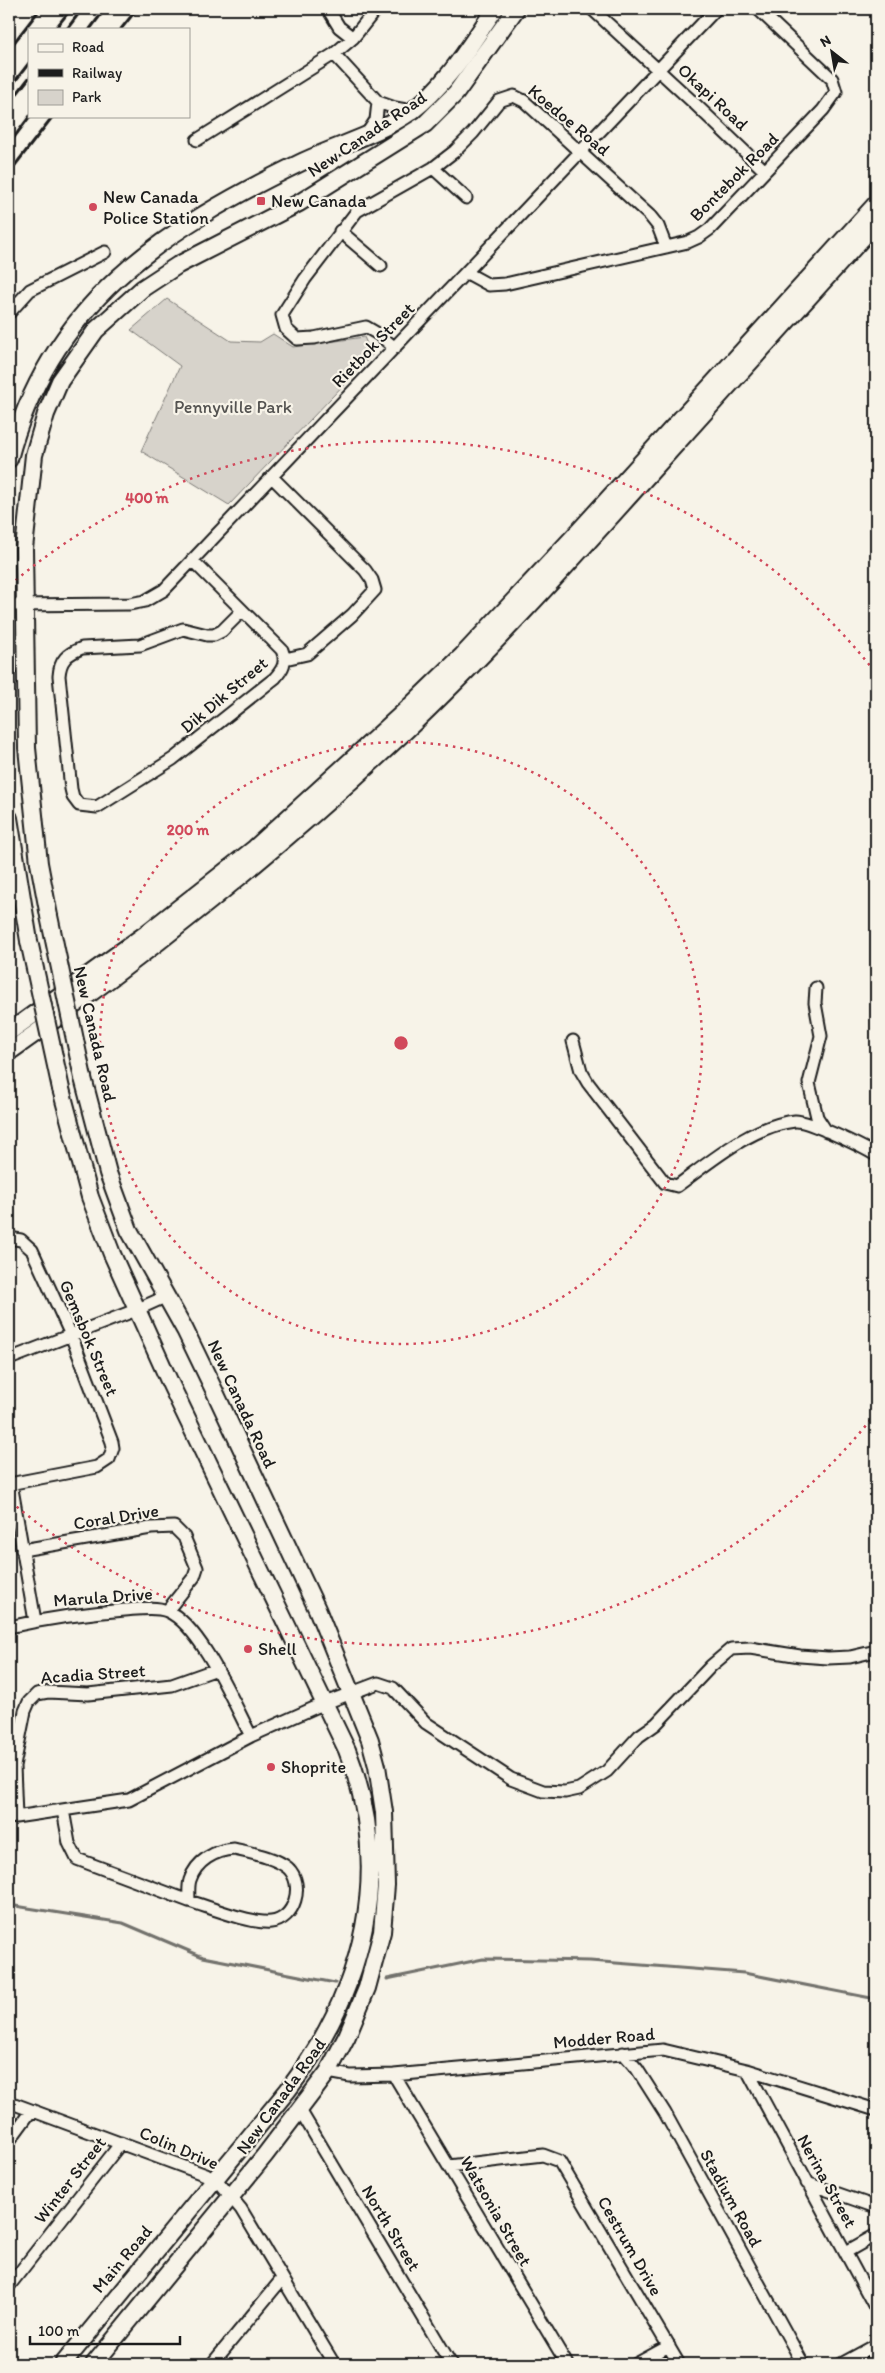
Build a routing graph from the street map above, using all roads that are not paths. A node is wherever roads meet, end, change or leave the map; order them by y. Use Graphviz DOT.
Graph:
graph roads {
  1 [pos="328,9"];
  2 [pos="376,9"];
  3 [pos="496,9"];
  4 [pos="516,9"];
  5 [pos="592,9"];
  6 [pos="716,9"];
  7 [pos="758,9"];
  8 [pos="353,38"];
  9 [pos="334,54"];
  10 [pos="658,70"];
  11 [pos="378,102"];
  12 [pos="412,111"];
  13 [pos="365,136"];
  14 [pos="197,140"];
  15 [pos="581,151"];
  16 [pos="433,168"];
  17 [pos="765,171"];
  18 [pos="466,198"];
  19 [pos="876,204"];
  20 [pos="876,223"];
  21 [pos="340,231"];
  22 [pos="666,246"];
  23 [pos="105,252"];
  24 [pos="381,266"];
  25 [pos="467,272"];
  26 [pos="9,313"];
  27 [pos="395,348"];
  28 [pos="9,459"];
  29 [pos="272,477"];
  30 [pos="192,560"];
  31 [pos="17,604"];
  32 [pos="242,611"];
  33 [pos="285,660"];
  34 [pos="9,818"];
  35 [pos="816,988"];
  36 [pos="9,1032"];
  37 [pos="573,1041"];
  38 [pos="9,1052"];
  39 [pos="826,1131"];
  40 [pos="876,1155"];
  41 [pos="13,1238"];
  42 [pos="167,1296"];
  43 [pos="136,1310"];
  44 [pos="71,1335"];
  45 [pos="9,1359"];
  46 [pos="10,1483"];
  47 [pos="22,1550"];
  48 [pos="167,1611"];
  49 [pos="35,1620"];
  50 [pos="9,1628"];
  51 [pos="876,1651"];
  52 [pos="216,1668"];
  53 [pos="350,1693"];
  54 [pos="325,1703"];
  55 [pos="251,1736"];
  56 [pos="63,1810"];
  57 [pos="12,1817"];
  58 [pos="189,1901"];
  59 [pos="623,2053"];
  60 [pos="747,2070"];
  61 [pos="328,2072"];
  62 [pos="394,2076"];
  63 [pos="9,2102"];
  64 [pos="300,2110"];
  65 [pos="876,2110"];
  66 [pos="31,2111"];
  67 [pos="9,2141"];
  68 [pos="121,2143"];
  69 [pos="449,2166"];
  70 [pos="213,2179"];
  71 [pos="808,2183"];
  72 [pos="231,2197"];
  73 [pos="876,2207"];
  74 [pos="876,2235"];
  75 [pos="846,2252"];
  76 [pos="282,2279"];
  77 [pos="9,2286"];
  78 [pos="876,2309"];
  79 [pos="876,2345"];
  80 [pos="668,2346"];
  81 [pos="63,2364"];
  82 [pos="94,2364"];
  83 [pos="212,2364"];
  84 [pos="333,2364"];
  85 [pos="451,2364"];
  86 [pos="567,2364"];
  87 [pos="636,2364"];
  88 [pos="679,2364"];
  89 [pos="803,2364"];
  90 [pos="841,2364"];
  1 -- 8 [label="street"];
  2 -- 8 [label="street"];
  3 -- 12 [label="main road, New Canada Road"];
  4 -- 31 [label="main road, New Canada Road"];
  5 -- 10 [label="street, Okapi Road"];
  6 -- 10 [label="street, Rietbok Street"];
  7 -- 17 [label="street, Bontebok Road"];
  8 -- 9 [label="street"];
  9 -- 11 [label="street"];
  9 -- 14 [label="street"];
  10 -- 15 [label="street, Rietbok Street"];
  10 -- 17 [label="street, Okapi Road"];
  11 -- 12 [label="street"];
  11 -- 13 [label="street"];
  12 -- 13 [label="main road, New Canada Road"];
  13 -- 28 [label="main road, New Canada Road"];
  15 -- 16 [label="street, Koedoe Road"];
  15 -- 22 [label="street, Koedoe Road"];
  15 -- 25 [label="street, Rietbok Street"];
  16 -- 18 [label="street"];
  16 -- 21 [label="street, Koedoe Road"];
  17 -- 22 [label="street, Bontebok Road"];
  19 -- 36 [label="main road"];
  20 -- 38 [label="main road"];
  21 -- 24 [label="street"];
  21 -- 27 [label="street, Koedoe Road"];
  22 -- 25 [label="street, Bontebok Road"];
  23 -- 26 [label="street"];
  25 -- 27 [label="street, Rietbok Street"];
  27 -- 29 [label="street, Rietbok Street"];
  29 -- 30 [label="street, Rietbok Street"];
  29 -- 33 [label="street"];
  30 -- 31 [label="street, Rietbok Street"];
  30 -- 32 [label="street"];
  31 -- 42 [label="main road, New Canada Road, bridge"];
  32 -- 33 [label="street, Dik Dik Street"];
  32 -- 33 [label="street, Dik Dik Street"];
  34 -- 43 [label="main road, New Canada Road, bridge"];
  35 -- 39 [label="street"];
  37 -- 39 [label="street"];
  39 -- 40 [label="street"];
  41 -- 44 [label="street, Gemsbok Street"];
  42 -- 43 [label="street"];
  42 -- 53 [label="main road, New Canada Road"];
  43 -- 44 [label="street"];
  43 -- 54 [label="main road, New Canada Road"];
  44 -- 45 [label="street"];
  44 -- 46 [label="street, Gemsbok Street"];
  46 -- 47 [label="street"];
  47 -- 48 [label="street, Coral Drive"];
  47 -- 49 [label="street"];
  48 -- 49 [label="street, Marula Drive"];
  48 -- 52 [label="street, Marula Drive"];
  49 -- 50 [label="street, Marula Drive"];
  51 -- 53 [label="street"];
  52 -- 55 [label="street, Marula Drive"];
  52 -- 57 [label="street, Acadia Street"];
  53 -- 54 [label="street"];
  53 -- 61 [label="main road, New Canada Road"];
  54 -- 55 [label="street"];
  54 -- 70 [label="main road, New Canada Road"];
  55 -- 56 [label="street"];
  56 -- 57 [label="street"];
  56 -- 58 [label="street"];
  58 -- 58 [label="street"];
  59 -- 60 [label="street, Modder Road"];
  59 -- 62 [label="street, Modder Road"];
  59 -- 89 [label="street, Stadium Road"];
  60 -- 65 [label="street, Modder Road"];
  60 -- 71 [label="street, Nerina Street"];
  61 -- 62 [label="street, Modder Road"];
  61 -- 64 [label="main road, New Canada Road"];
  62 -- 69 [label="street, Watsonia Street"];
  63 -- 66 [label="street, Colin Drive"];
  64 -- 72 [label="main road, New Canada Road"];
  64 -- 85 [label="street, North Street"];
  66 -- 67 [label="street"];
  66 -- 68 [label="street, Colin Drive"];
  68 -- 70 [label="street, Colin Drive"];
  68 -- 77 [label="street, Winter Street"];
  69 -- 80 [label="street, Cestrum Drive"];
  69 -- 86 [label="street, Watsonia Street"];
  70 -- 72 [label="street, Colin Drive"];
  70 -- 81 [label="main road, Main Road"];
  71 -- 73 [label="street"];
  71 -- 75 [label="street, Nerina Street"];
  72 -- 76 [label="street, Colin Drive"];
  72 -- 82 [label="main road"];
  74 -- 75 [label="street"];
  75 -- 78 [label="street, Nerina Street"];
  76 -- 83 [label="street"];
  76 -- 84 [label="street, Colin Drive"];
  79 -- 90 [label="street"];
  80 -- 87 [label="street"];
  80 -- 88 [label="street, Cestrum Drive"];
}
